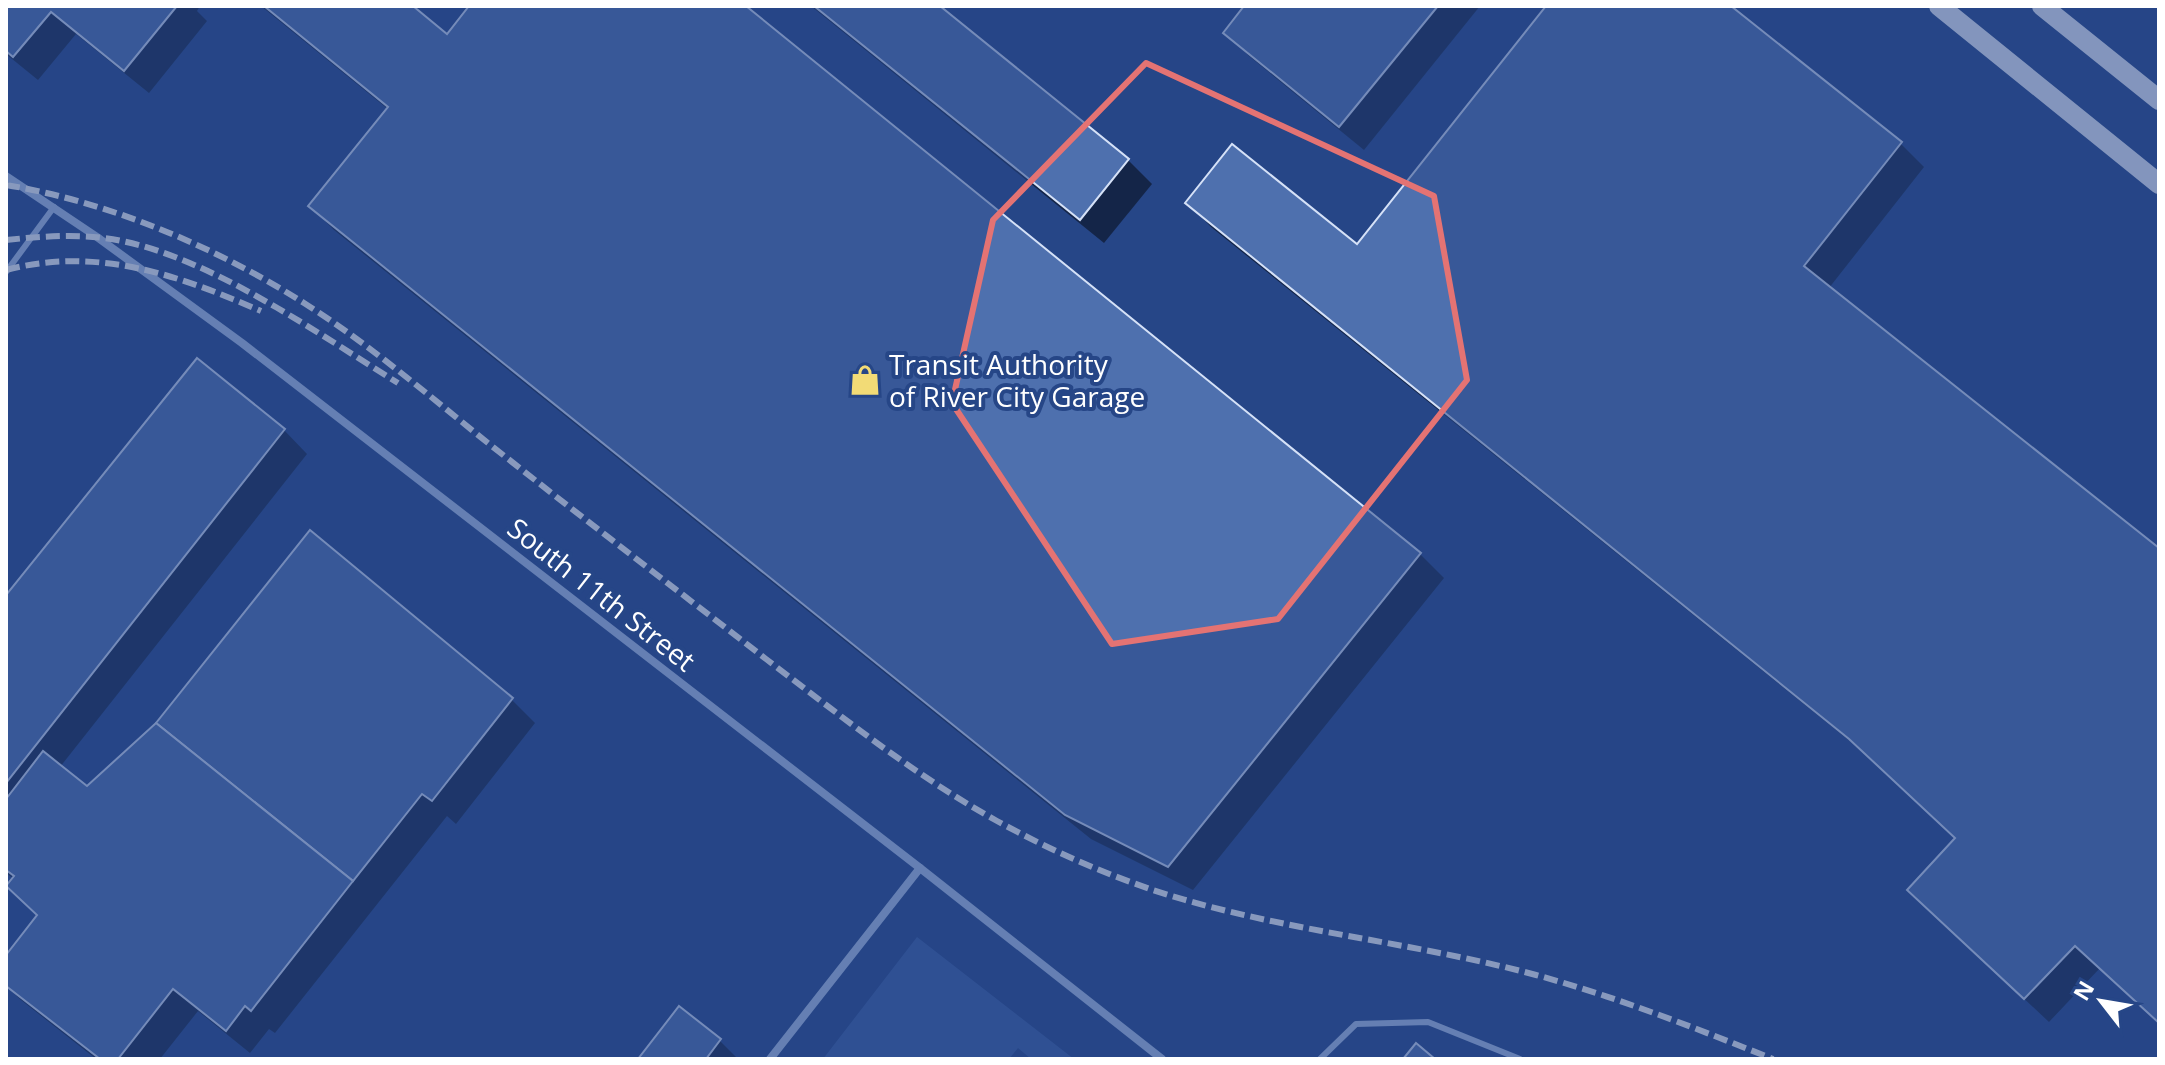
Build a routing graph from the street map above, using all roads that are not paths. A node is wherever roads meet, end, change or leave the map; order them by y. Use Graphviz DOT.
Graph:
graph roads {
  1 [pos="1939,6"];
  2 [pos="2042,6"];
  3 [pos="2159,100"];
  4 [pos="6,176"];
  5 [pos="2159,184"];
  6 [pos="54,207"];
  7 [pos="6,272"];
  8 [pos="920,868"];
  9 [pos="770,1059"];
  10 [pos="1162,1059"];
  11 [pos="1320,1059"];
  12 [pos="1520,1059"];
  1 -- 5 [label="main road"];
  2 -- 3 [label="main road"];
  4 -- 6 [label="street, South 11th Street"];
  6 -- 7 [label="lane"];
  6 -- 8 [label="street, South 11th Street"];
  8 -- 9 [label="street"];
  8 -- 10 [label="street, South 11th Street"];
  11 -- 12 [label="lane"];
}
